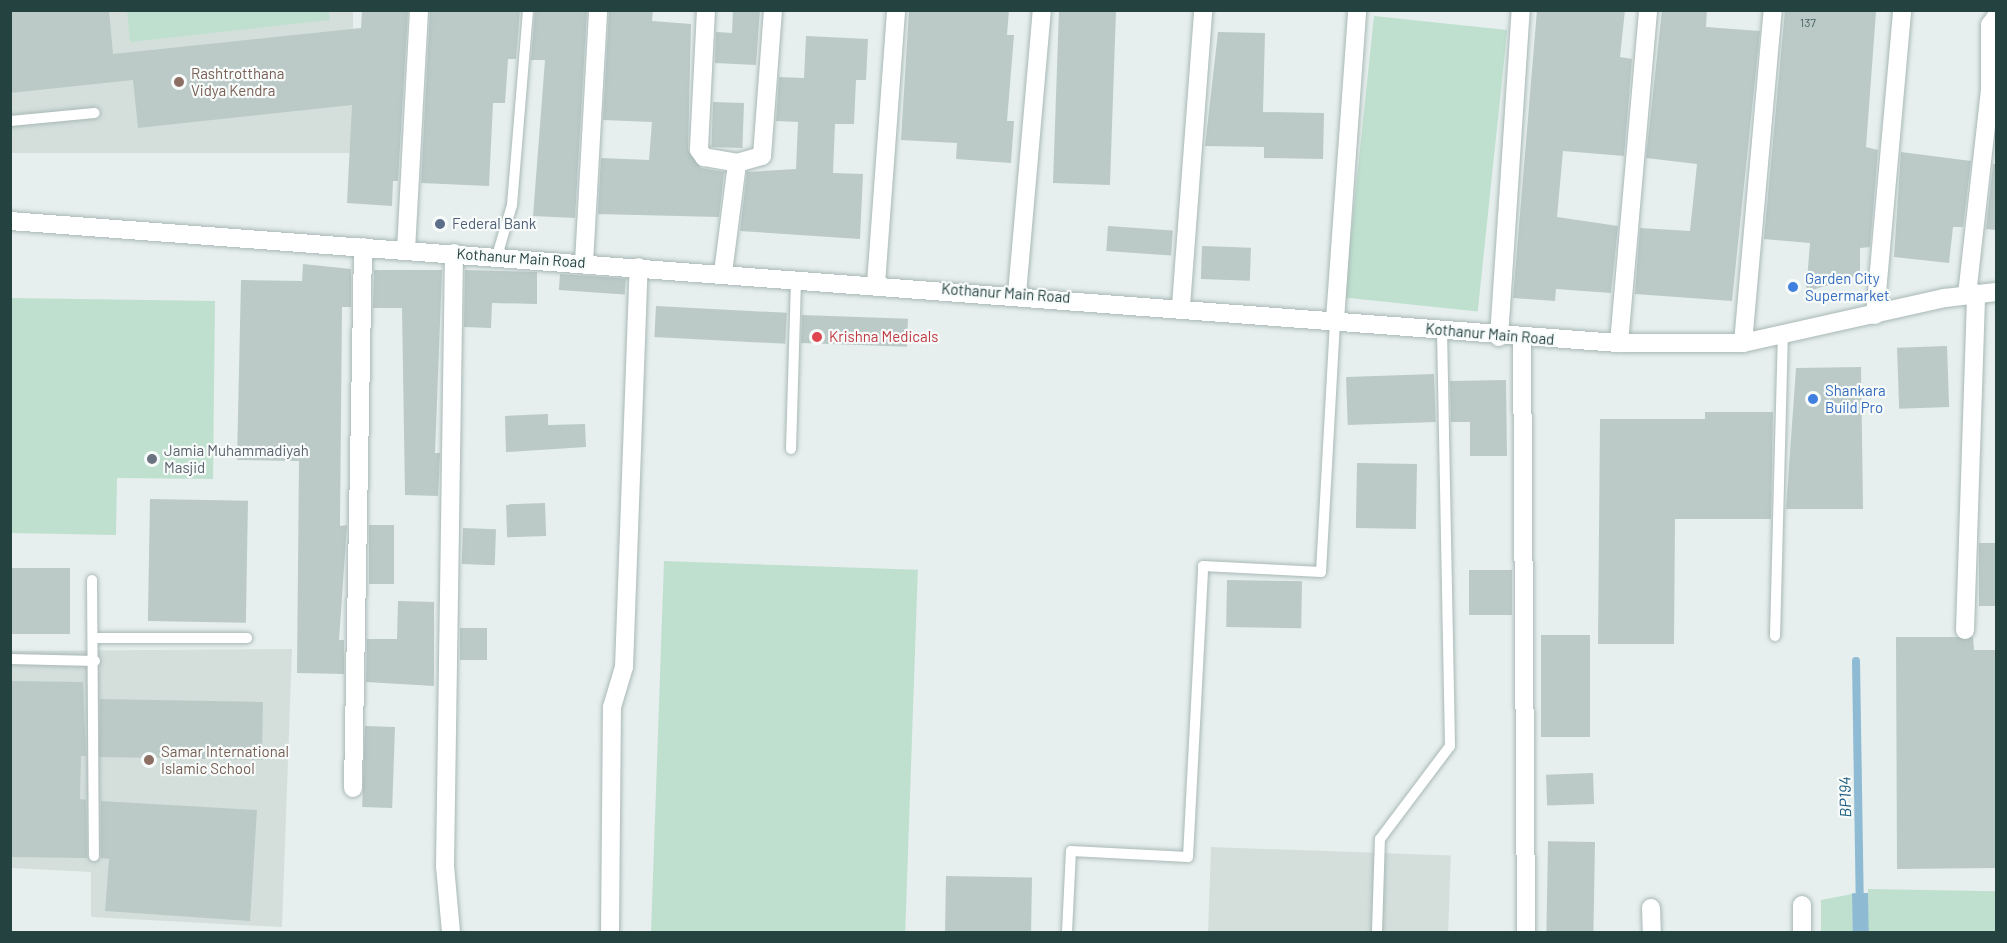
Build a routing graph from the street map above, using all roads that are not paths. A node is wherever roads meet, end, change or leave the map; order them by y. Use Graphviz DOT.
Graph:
graph roads {
  1 [pos="419,10"];
  2 [pos="528,10"];
  3 [pos="598,10"];
  4 [pos="706,10"];
  5 [pos="773,10"];
  6 [pos="896,10"];
  7 [pos="1042,10"];
  8 [pos="1203,10"];
  9 [pos="1357,10"];
  10 [pos="1521,10"];
  11 [pos="1648,10"];
  12 [pos="1773,10"];
  13 [pos="1902,10"];
  14 [pos="1996,17"];
  15 [pos="95,113"];
  16 [pos="10,121"];
  17 [pos="737,163"];
  18 [pos="10,221"];
  19 [pos="363,247"];
  20 [pos="406,250"];
  21 [pos="454,253"];
  22 [pos="497,256"];
  23 [pos="584,263"];
  24 [pos="639,267"];
  25 [pos="723,273"];
  26 [pos="796,278"];
  27 [pos="876,284"];
  28 [pos="1996,292"];
  29 [pos="1017,294"];
  30 [pos="1972,294"];
  31 [pos="1181,306"];
  32 [pos="1875,315"];
  33 [pos="1335,320"];
  34 [pos="1442,331"];
  35 [pos="1784,335"];
  36 [pos="1499,337"];
  37 [pos="1522,339"];
  38 [pos="1619,343"];
  39 [pos="1743,343"];
  40 [pos="791,449"];
  41 [pos="92,580"];
  42 [pos="1965,630"];
  43 [pos="1774,636"];
  44 [pos="95,638"];
  45 [pos="247,638"];
  46 [pos="10,659"];
  47 [pos="95,661"];
  48 [pos="353,788"];
  49 [pos="94,856"];
  50 [pos="1802,905"];
  51 [pos="1651,908"];
  52 [pos="451,933"];
  53 [pos="610,933"];
  54 [pos="1067,933"];
  55 [pos="1377,933"];
  56 [pos="1526,933"];
  57 [pos="1652,933"];
  58 [pos="1802,933"];
  1 -- 20 [label="street"];
  2 -- 22 [label="lane"];
  3 -- 23 [label="street"];
  4 -- 17 [label="street"];
  5 -- 17 [label="street"];
  6 -- 27 [label="street"];
  7 -- 29 [label="street"];
  8 -- 31 [label="street"];
  9 -- 33 [label="street"];
  10 -- 36 [label="street"];
  11 -- 38 [label="street"];
  12 -- 39 [label="street"];
  13 -- 32 [label="street"];
  14 -- 30 [label="street"];
  15 -- 16 [label="lane"];
  17 -- 25 [label="street"];
  18 -- 19 [label="street, Kothanur Main Road"];
  19 -- 20 [label="street, Kothanur Main Road"];
  19 -- 48 [label="street"];
  20 -- 21 [label="street, Kothanur Main Road"];
  21 -- 22 [label="street, Kothanur Main Road"];
  21 -- 52 [label="street"];
  22 -- 23 [label="street, Kothanur Main Road"];
  23 -- 24 [label="street, Kothanur Main Road"];
  24 -- 25 [label="street, Kothanur Main Road"];
  24 -- 53 [label="street"];
  25 -- 26 [label="street, Kothanur Main Road"];
  26 -- 27 [label="street, Kothanur Main Road"];
  26 -- 40 [label="lane"];
  27 -- 29 [label="street, Kothanur Main Road"];
  28 -- 30 [label="street, Kothanur Main Road"];
  29 -- 31 [label="street, Kothanur Main Road"];
  30 -- 32 [label="street, Kothanur Main Road"];
  30 -- 42 [label="street"];
  31 -- 33 [label="street, Kothanur Main Road"];
  32 -- 35 [label="street, Kothanur Main Road"];
  33 -- 34 [label="street, Kothanur Main Road"];
  33 -- 54 [label="lane"];
  34 -- 36 [label="street, Kothanur Main Road"];
  34 -- 55 [label="lane"];
  35 -- 39 [label="street, Kothanur Main Road"];
  35 -- 43 [label="lane"];
  36 -- 37 [label="street, Kothanur Main Road"];
  37 -- 38 [label="street, Kothanur Main Road"];
  37 -- 56 [label="street"];
  38 -- 39 [label="street, Kothanur Main Road"];
  41 -- 44 [label="lane"];
  44 -- 45 [label="lane"];
  44 -- 47 [label="lane"];
  46 -- 47 [label="lane"];
  47 -- 49 [label="lane"];
  50 -- 58 [label="street"];
  51 -- 57 [label="street"];
}
